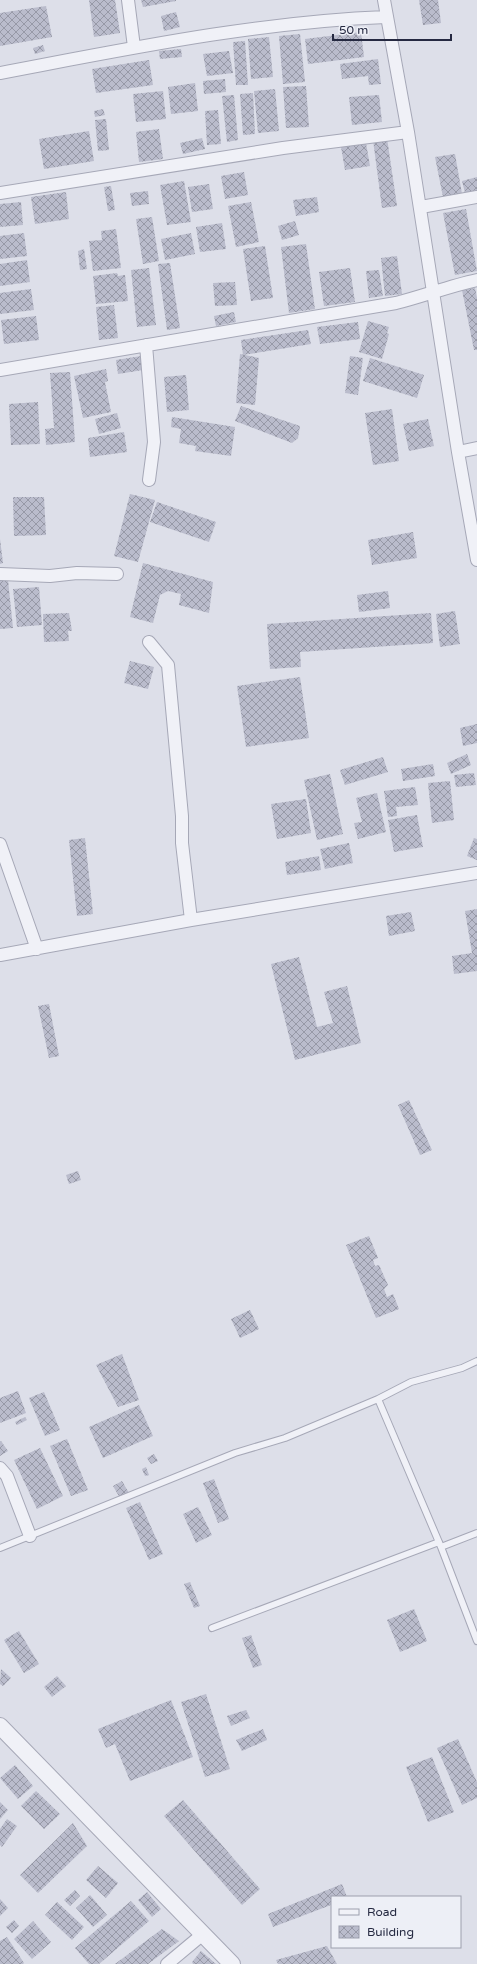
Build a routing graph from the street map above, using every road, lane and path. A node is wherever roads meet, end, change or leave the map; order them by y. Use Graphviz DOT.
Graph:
graph roads {
  1 [pos="128,0"];
  2 [pos="384,0"];
  3 [pos="386,17"];
  4 [pos="134,47"];
  5 [pos="0,73"];
  6 [pos="408,132"];
  7 [pos="0,193"];
  8 [pos="477,197"];
  9 [pos="421,207"];
  10 [pos="477,280"];
  11 [pos="434,293"];
  12 [pos="146,345"];
  13 [pos="0,370"];
  14 [pos="477,448"];
  15 [pos="458,452"];
  16 [pos="149,480"];
  17 [pos="477,560"];
  18 [pos="0,574"];
  19 [pos="117,574"];
  20 [pos="149,642"];
  21 [pos="0,844"];
  22 [pos="477,873"];
  23 [pos="191,920"];
  24 [pos="38,949"];
  25 [pos="0,955"];
  26 [pos="477,1361"];
  27 [pos="378,1400"];
  28 [pos="0,1468"];
  29 [pos="477,1533"];
  30 [pos="30,1536"];
  31 [pos="440,1544"];
  32 [pos="0,1548"];
  33 [pos="212,1628"];
  34 [pos="477,1641"];
  35 [pos="0,1726"];
  36 [pos="203,1934"];
  37 [pos="167,1964"];
  38 [pos="232,1964"];
  1 -- 4 [label="street"];
  2 -- 3 [label="street"];
  3 -- 4 [label="street"];
  3 -- 6 [label="street"];
  4 -- 5 [label="street"];
  6 -- 7 [label="street"];
  6 -- 9 [label="street"];
  8 -- 9 [label="street"];
  9 -- 11 [label="street"];
  10 -- 11 [label="street"];
  11 -- 12 [label="street"];
  11 -- 15 [label="street"];
  12 -- 13 [label="street"];
  12 -- 16 [label="street"];
  14 -- 15 [label="street"];
  15 -- 17 [label="street"];
  18 -- 19 [label="street"];
  20 -- 23 [label="street"];
  21 -- 24 [label="street"];
  22 -- 23 [label="street"];
  23 -- 24 [label="street"];
  24 -- 25 [label="street"];
  26 -- 27 [label="lane"];
  27 -- 30 [label="lane"];
  27 -- 31 [label="lane"];
  28 -- 30 [label="street"];
  29 -- 31 [label="lane"];
  30 -- 32 [label="lane"];
  31 -- 33 [label="lane"];
  31 -- 34 [label="lane"];
  35 -- 36 [label="street"];
  36 -- 37 [label="street"];
  36 -- 38 [label="street"];
}
